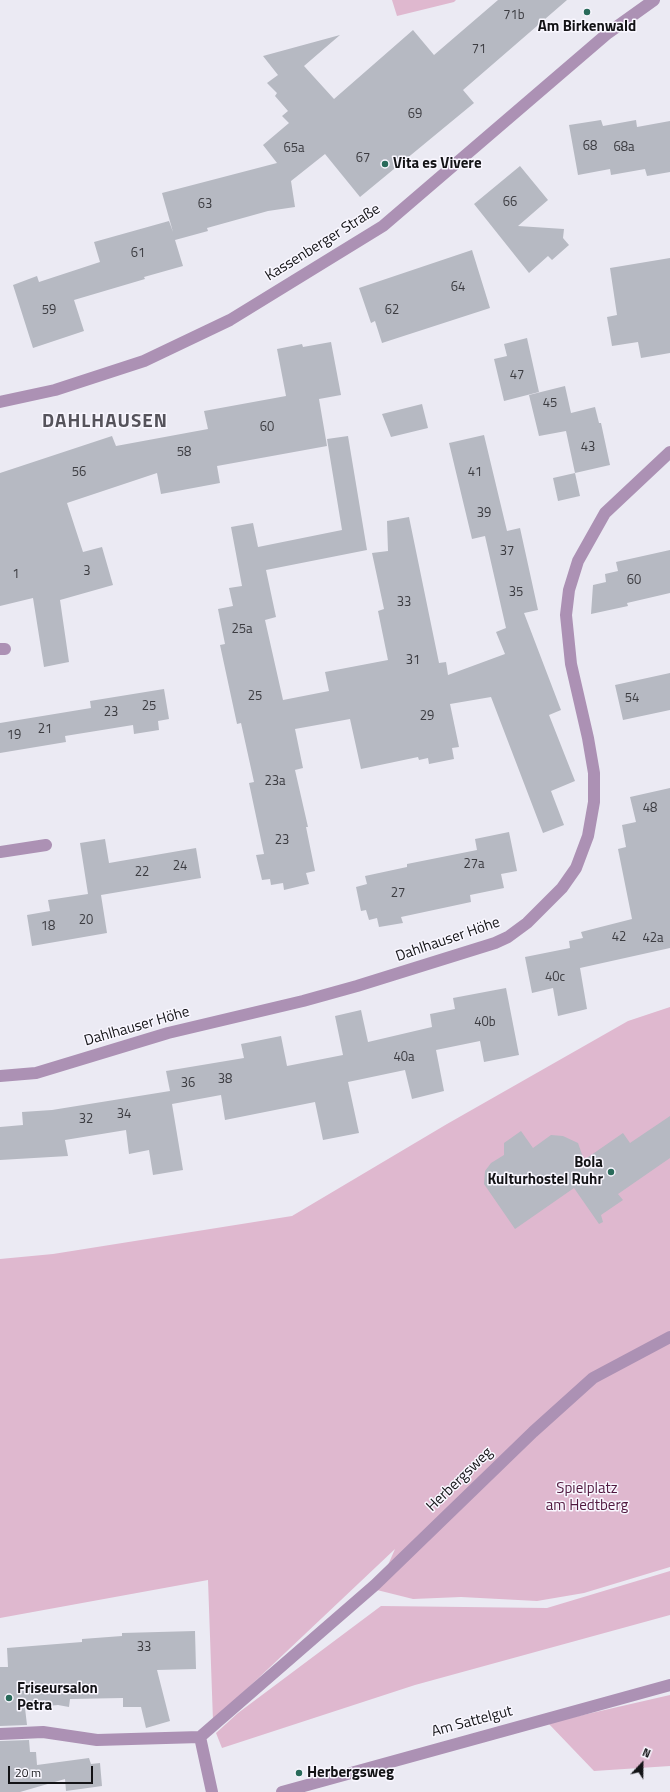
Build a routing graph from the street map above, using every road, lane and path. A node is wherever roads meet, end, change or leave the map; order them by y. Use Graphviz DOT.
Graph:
graph roads {
  1 [pos="654,0"];
  2 [pos="0,402"];
  3 [pos="670,452"];
  4 [pos="46,845"];
  5 [pos="0,852"];
  6 [pos="0,1076"];
  7 [pos="670,1336"];
  8 [pos="670,1685"];
  9 [pos="0,1734"];
  10 [pos="200,1737"];
  11 [pos="212,1792"];
  12 [pos="282,1792"];
  1 -- 2 [label="street, Kassenberger Straße"];
  3 -- 6 [label="street, Dahlhauser Höhe"];
  4 -- 5 [label="street"];
  7 -- 10 [label="street, Herbergsweg"];
  8 -- 12 [label="street, Am Sattelgut"];
  9 -- 10 [label="street"];
  10 -- 11 [label="street"];
}
